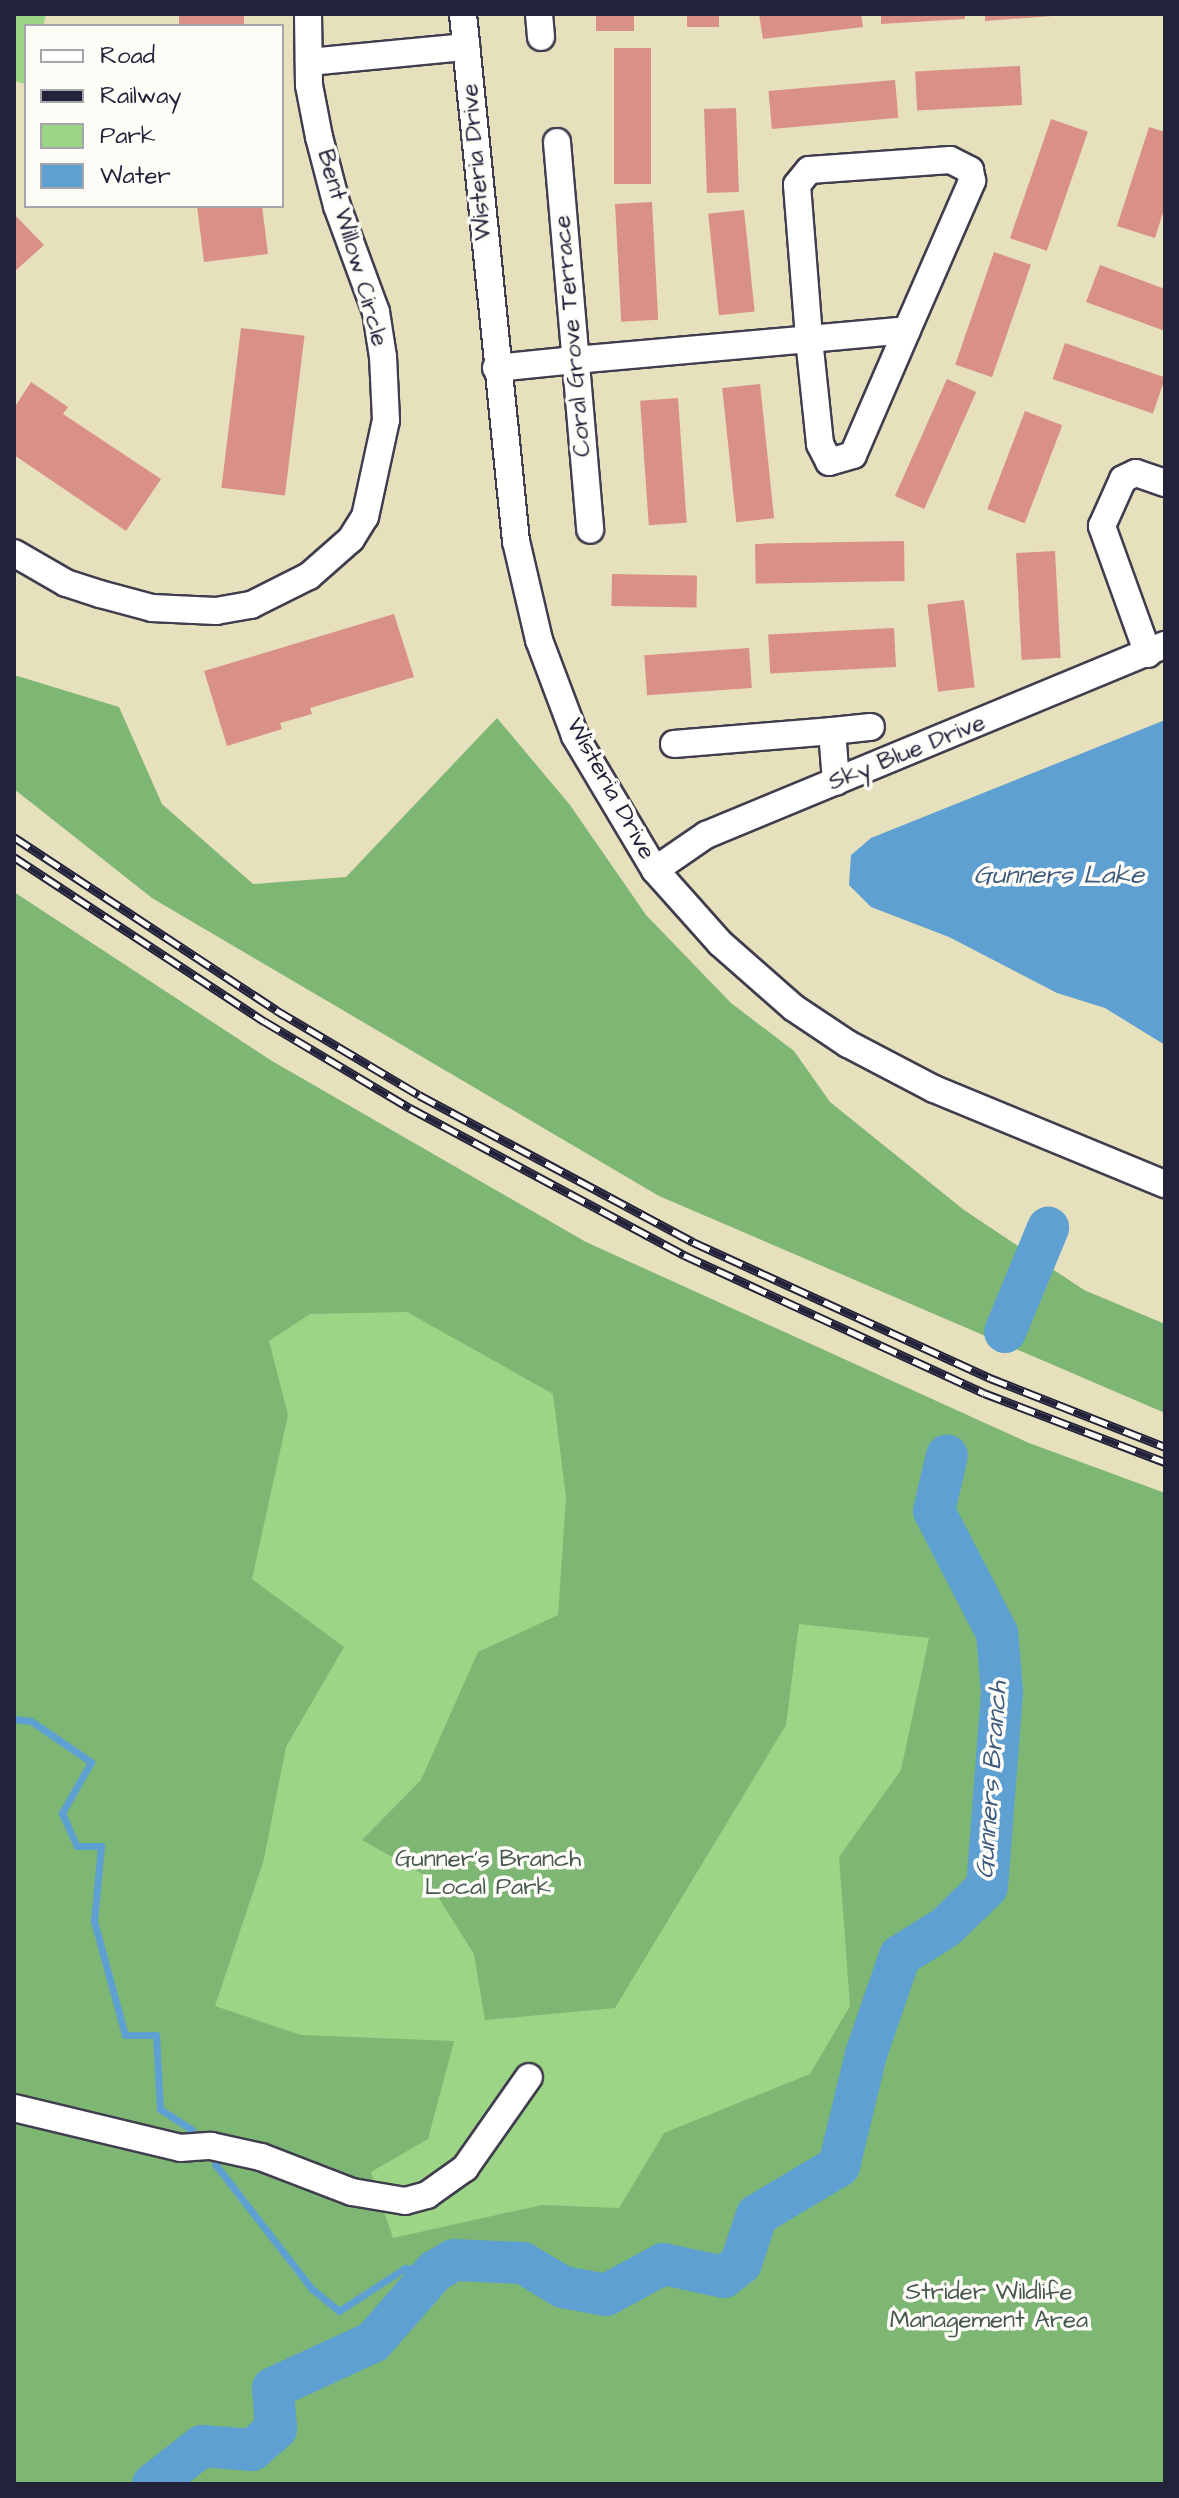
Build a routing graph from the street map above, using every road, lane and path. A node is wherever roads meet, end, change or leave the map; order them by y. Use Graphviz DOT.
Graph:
graph roads {
  1 [pos="308,14"];
  2 [pos="463,14"];
  3 [pos="466,47"];
  4 [pos="309,62"];
  5 [pos="557,142"];
  6 [pos="907,330"];
  7 [pos="809,339"];
  8 [pos="575,360"];
  9 [pos="496,368"];
  10 [pos="1165,483"];
  11 [pos="590,530"];
  12 [pos="14,553"];
  13 [pos="1156,650"];
  14 [pos="871,727"];
  15 [pos="832,731"];
  16 [pos="674,744"];
  17 [pos="836,782"];
  18 [pos="655,870"];
  19 [pos="1165,1184"];
  20 [pos="529,2077"];
  21 [pos="14,2108"];
  1 -- 4 [label="street, Bent Willow Circle"];
  2 -- 3 [label="street, Wisteria Drive"];
  3 -- 4 [label="street"];
  3 -- 9 [label="street, Wisteria Drive"];
  4 -- 12 [label="street, Bent Willow Circle"];
  5 -- 8 [label="street, Coral Grove Terrace"];
  6 -- 7 [label="street"];
  6 -- 7 [label="street"];
  6 -- 7 [label="street"];
  7 -- 8 [label="street"];
  8 -- 9 [label="street"];
  8 -- 11 [label="street, Coral Grove Terrace"];
  9 -- 18 [label="street, Wisteria Drive"];
  10 -- 13 [label="street"];
  13 -- 17 [label="street, Sky Blue Drive"];
  14 -- 15 [label="street"];
  15 -- 16 [label="street"];
  15 -- 17 [label="street"];
  17 -- 18 [label="street, Sky Blue Drive"];
  18 -- 19 [label="street, Wisteria Drive"];
  20 -- 21 [label="street"];
}
